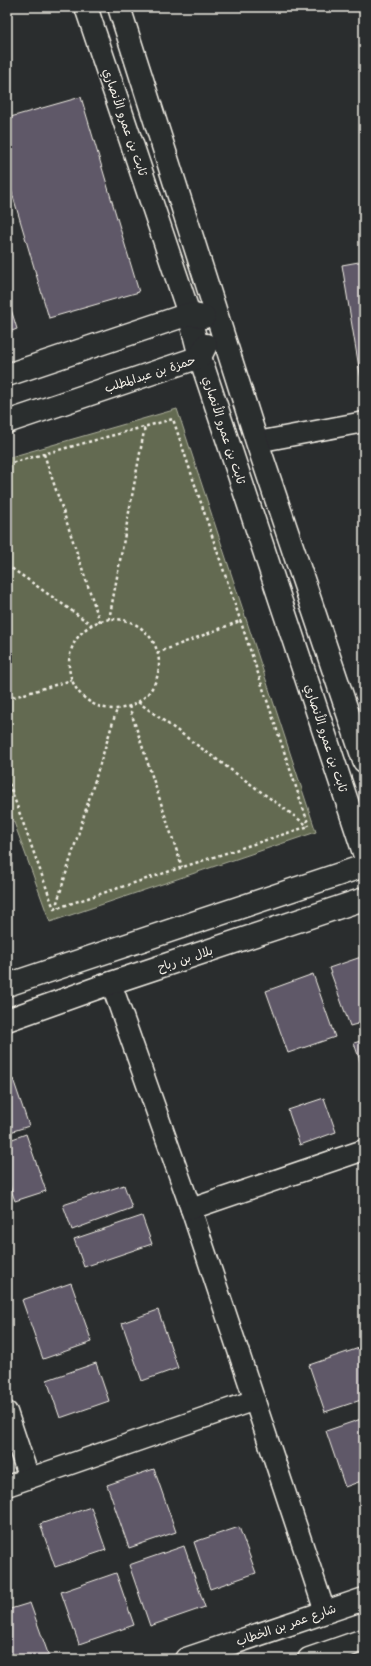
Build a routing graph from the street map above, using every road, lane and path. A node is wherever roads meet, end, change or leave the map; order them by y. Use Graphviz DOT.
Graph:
graph roads {
  1 [pos="86,7"];
  2 [pos="119,7"];
  3 [pos="189,314"];
  4 [pos="219,319"];
  5 [pos="200,357"];
  6 [pos="7,375"];
  7 [pos="7,422"];
  8 [pos="364,422"];
  9 [pos="145,426"];
  10 [pos="257,442"];
  11 [pos="44,454"];
  12 [pos="7,464"];
  13 [pos="7,565"];
  14 [pos="108,620"];
  15 [pos="240,621"];
  16 [pos="100,622"];
  17 [pos="92,625"];
  18 [pos="157,652"];
  19 [pos="72,680"];
  20 [pos="7,699"];
  21 [pos="138,702"];
  22 [pos="129,706"];
  23 [pos="117,709"];
  24 [pos="364,761"];
  25 [pos="7,778"];
  26 [pos="309,826"];
  27 [pos="364,853"];
  28 [pos="364,866"];
  29 [pos="182,867"];
  30 [pos="364,899"];
  31 [pos="54,909"];
  32 [pos="112,983"];
  33 [pos="7,985"];
  34 [pos="7,1020"];
  35 [pos="364,1150"];
  36 [pos="191,1209"];
  37 [pos="255,1400"];
  38 [pos="7,1412"];
  39 [pos="29,1478"];
  40 [pos="7,1486"];
  41 [pos="364,1599"];
  42 [pos="325,1612"];
  43 [pos="364,1640"];
  44 [pos="343,1653"];
  45 [pos="186,1659"];
  46 [pos="309,1659"];
  1 -- 3 [label="street, ثابت بن عمرو الأنصاري"];
  2 -- 4 [label="street"];
  3 -- 4 [label="street"];
  3 -- 5 [label="street, ثابت بن عمرو الأنصاري"];
  3 -- 6 [label="street"];
  4 -- 5 [label="street, حمزة بن عبدالمطلب"];
  4 -- 10 [label="street"];
  5 -- 7 [label="street, حمزة بن عبدالمطلب"];
  5 -- 27 [label="street, ثابت بن عمرو الأنصاري"];
  8 -- 10 [label="street"];
  9 -- 11 [label="path"];
  9 -- 14 [label="path"];
  9 -- 15 [label="path"];
  10 -- 24 [label="street"];
  11 -- 12 [label="path"];
  11 -- 16 [label="path"];
  13 -- 17 [label="path"];
  14 -- 16 [label="path"];
  14 -- 18 [label="path"];
  15 -- 18 [label="path"];
  15 -- 26 [label="path"];
  16 -- 17 [label="path"];
  17 -- 19 [label="path"];
  18 -- 21 [label="path"];
  19 -- 20 [label="path"];
  19 -- 23 [label="path"];
  21 -- 22 [label="path"];
  21 -- 26 [label="path"];
  22 -- 23 [label="path"];
  22 -- 29 [label="path"];
  23 -- 31 [label="path"];
  25 -- 31 [label="path"];
  26 -- 29 [label="path"];
  28 -- 33 [label="street"];
  29 -- 31 [label="path"];
  30 -- 32 [label="street, بلال بن رباح"];
  32 -- 34 [label="street, بلال بن رباح"];
  32 -- 36 [label="street"];
  35 -- 36 [label="street"];
  36 -- 37 [label="street"];
  37 -- 39 [label="street"];
  37 -- 42 [label="street"];
  38 -- 39 [label="street"];
  39 -- 40 [label="street"];
  41 -- 42 [label="street, شارع عمر بن الخطاب"];
  42 -- 45 [label="street, شارع عمر بن الخطاب"];
  43 -- 44 [label="street"];
  44 -- 46 [label="street"];
}
